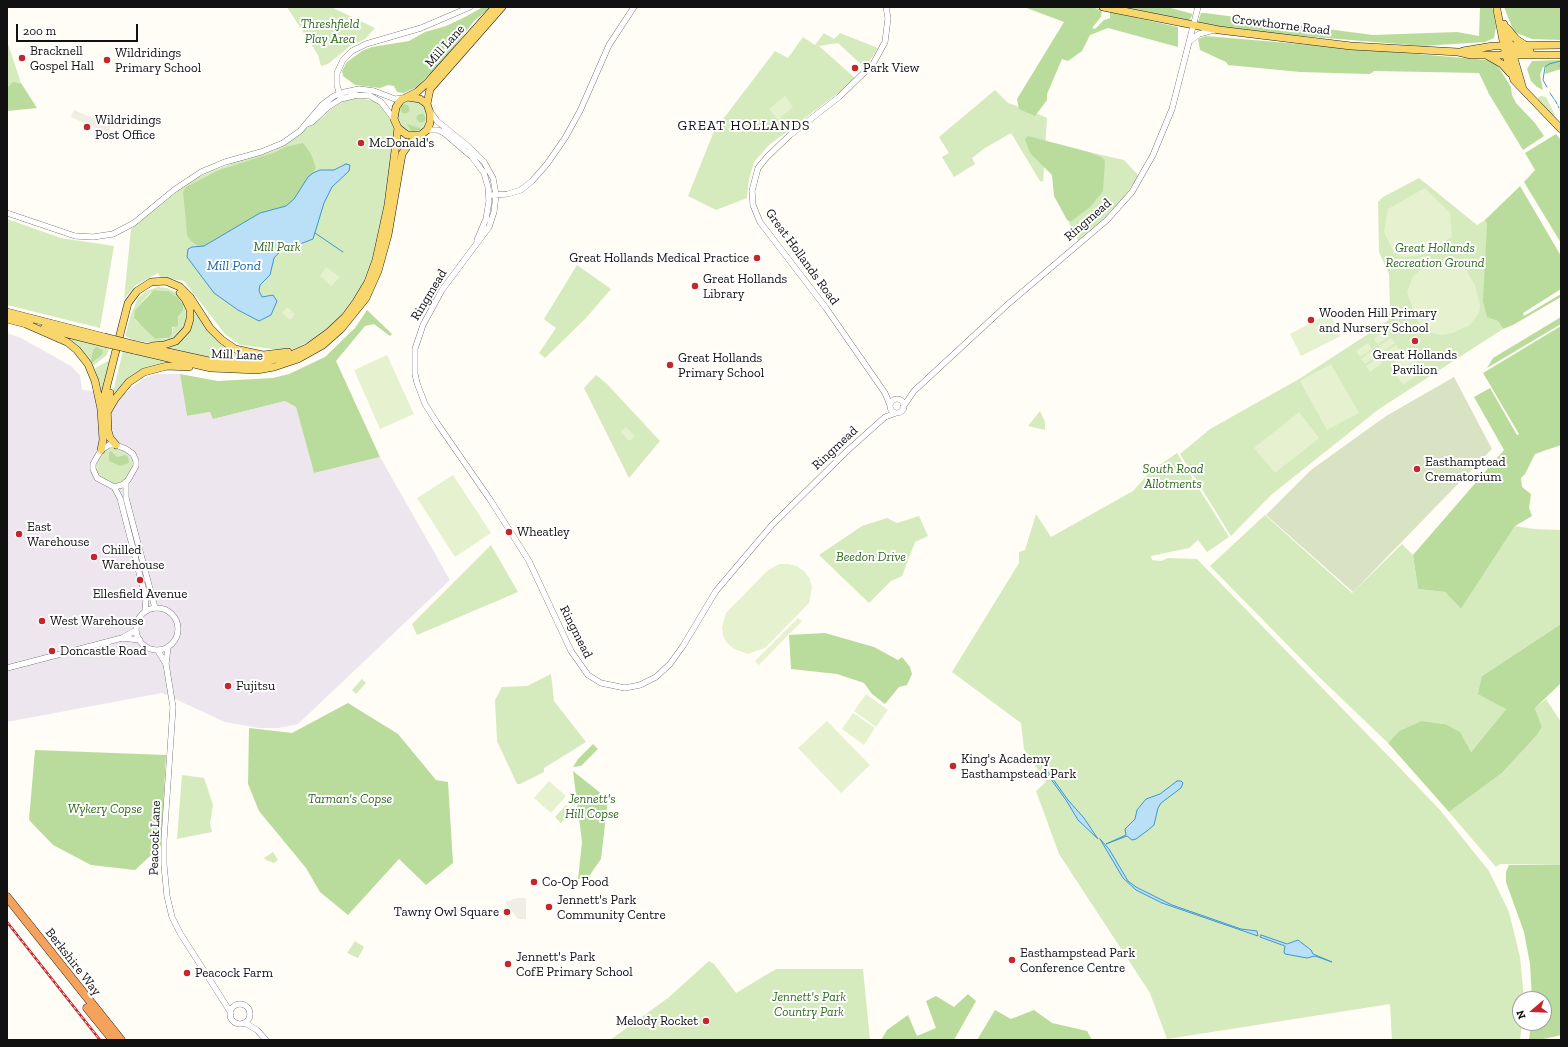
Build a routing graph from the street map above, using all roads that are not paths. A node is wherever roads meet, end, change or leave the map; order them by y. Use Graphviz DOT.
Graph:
graph roads {
  1 [pos="470,7"];
  2 [pos="495,7"];
  3 [pos="502,7"];
  4 [pos="634,7"];
  5 [pos="886,7"];
  6 [pos="1103,7"];
  7 [pos="1198,7"];
  8 [pos="1497,8"];
  9 [pos="1504,21"];
  10 [pos="1194,25"];
  11 [pos="1219,30"];
  12 [pos="1190,41"];
  13 [pos="1525,45"];
  14 [pos="1561,45"];
  15 [pos="1508,51"];
  16 [pos="1458,52"];
  17 [pos="1561,54"];
  18 [pos="1486,55"];
  19 [pos="1513,76"];
  20 [pos="1523,89"];
  21 [pos="341,96"];
  22 [pos="406,98"];
  23 [pos="428,107"];
  24 [pos="394,120"];
  25 [pos="398,128"];
  26 [pos="1561,129"];
  27 [pos="426,130"];
  28 [pos="420,135"];
  29 [pos="489,195"];
  30 [pos="496,195"];
  31 [pos="7,213"];
  32 [pos="470,253"];
  33 [pos="7,312"];
  34 [pos="7,319"];
  35 [pos="26,324"];
  36 [pos="104,340"];
  37 [pos="137,347"];
  38 [pos="307,348"];
  39 [pos="257,370"];
  40 [pos="885,393"];
  41 [pos="910,395"];
  42 [pos="897,399"];
  43 [pos="890,406"];
  44 [pos="903,407"];
  45 [pos="104,411"];
  46 [pos="896,413"];
  47 [pos="885,417"];
  48 [pos="116,445"];
  49 [pos="101,450"];
  50 [pos="126,482"];
  51 [pos="114,487"];
  52 [pos="155,608"];
  53 [pos="145,611"];
  54 [pos="136,630"];
  55 [pos="122,638"];
  56 [pos="140,640"];
  57 [pos="168,647"];
  58 [pos="158,651"];
  59 [pos="166,664"];
  60 [pos="7,668"];
  61 [pos="7,897"];
  62 [pos="7,906"];
  63 [pos="223,999"];
  64 [pos="237,1005"];
  65 [pos="231,1013"];
  66 [pos="250,1015"];
  67 [pos="245,1023"];
  68 [pos="257,1030"];
  69 [pos="113,1040"];
  70 [pos="121,1040"];
  71 [pos="266,1040"];
  1 -- 21 [label="street"];
  2 -- 22 [label="main road, Mill Lane"];
  3 -- 23 [label="main road, Mill Lane"];
  4 -- 30 [label="street"];
  5 -- 40 [label="street, Great Hollands Road"];
  6 -- 10 [label="main road, Crowthorne Road"];
  7 -- 10 [label="street, Ringmead"];
  8 -- 9 [label="main road"];
  8 -- 15 [label="main road"];
  9 -- 13 [label="main road"];
  9 -- 15 [label="main road"];
  10 -- 11 [label="main road, Crowthorne Road"];
  10 -- 12 [label="street, Ringmead"];
  11 -- 12 [label="street"];
  11 -- 16 [label="main road, Crowthorne Road"];
  12 -- 41 [label="street, Ringmead"];
  13 -- 14 [label="main road"];
  13 -- 15 [label="main road"];
  15 -- 16 [label="main road, Crowthorne Road"];
  15 -- 17 [label="main road"];
  15 -- 18 [label="main road, Crowthorne Road"];
  15 -- 19 [label="main road"];
  15 -- 20 [label="main road"];
  16 -- 18 [label="main road, Crowthorne Road"];
  18 -- 19 [label="main road"];
  19 -- 20 [label="main road"];
  20 -- 26 [label="main road"];
  21 -- 22 [label="street"];
  21 -- 24 [label="street"];
  21 -- 31 [label="street"];
  22 -- 23 [label="main road"];
  22 -- 24 [label="main road, Mill Lane"];
  23 -- 27 [label="main road, Mill Lane"];
  23 -- 30 [label="street, Ringmead"];
  24 -- 25 [label="main road"];
  25 -- 28 [label="main road"];
  25 -- 38 [label="main road, Mill Lane"];
  27 -- 28 [label="main road, Mill Lane"];
  27 -- 29 [label="street, Ringmead"];
  28 -- 39 [label="main road, Mill Lane"];
  29 -- 30 [label="street"];
  29 -- 32 [label="street, Ringmead"];
  30 -- 32 [label="street, Ringmead"];
  32 -- 47 [label="street, Ringmead"];
  33 -- 36 [label="main road, Mill Lane"];
  34 -- 35 [label="main road, Mill Lane"];
  35 -- 36 [label="main road, Mill Lane"];
  35 -- 45 [label="main road"];
  36 -- 37 [label="main road, Mill Lane, bridge"];
  37 -- 38 [label="main road, Mill Lane"];
  37 -- 39 [label="main road, Mill Lane"];
  37 -- 45 [label="main road"];
  38 -- 45 [label="main road"];
  39 -- 45 [label="main road"];
  40 -- 42 [label="street, Great Hollands Road"];
  40 -- 43 [label="street, Great Hollands Road"];
  41 -- 42 [label="street, Ringmead"];
  41 -- 44 [label="street, Ringmead"];
  42 -- 43 [label="street"];
  42 -- 44 [label="street"];
  43 -- 46 [label="street"];
  43 -- 47 [label="street, Ringmead"];
  44 -- 46 [label="street"];
  45 -- 48 [label="main road"];
  45 -- 49 [label="main road"];
  46 -- 47 [label="street, Ringmead"];
  48 -- 49 [label="street"];
  48 -- 50 [label="street"];
  49 -- 51 [label="street"];
  50 -- 51 [label="street"];
  50 -- 52 [label="street"];
  51 -- 53 [label="street"];
  52 -- 53 [label="street"];
  52 -- 57 [label="street"];
  53 -- 54 [label="street"];
  54 -- 55 [label="street"];
  54 -- 56 [label="street"];
  55 -- 56 [label="street"];
  55 -- 60 [label="street"];
  56 -- 58 [label="street"];
  57 -- 58 [label="street"];
  57 -- 59 [label="street, Peacock Lane"];
  58 -- 59 [label="street, Peacock Lane"];
  59 -- 63 [label="street, Peacock Lane"];
  61 -- 70 [label="highway, Berkshire Way"];
  62 -- 69 [label="highway, Berkshire Way"];
  63 -- 64 [label="street"];
  63 -- 65 [label="street, Peacock Lane"];
  64 -- 65 [label="street"];
  64 -- 66 [label="street"];
  65 -- 67 [label="street"];
  66 -- 67 [label="street"];
  66 -- 68 [label="street"];
  67 -- 68 [label="street"];
  68 -- 71 [label="street"];
}
